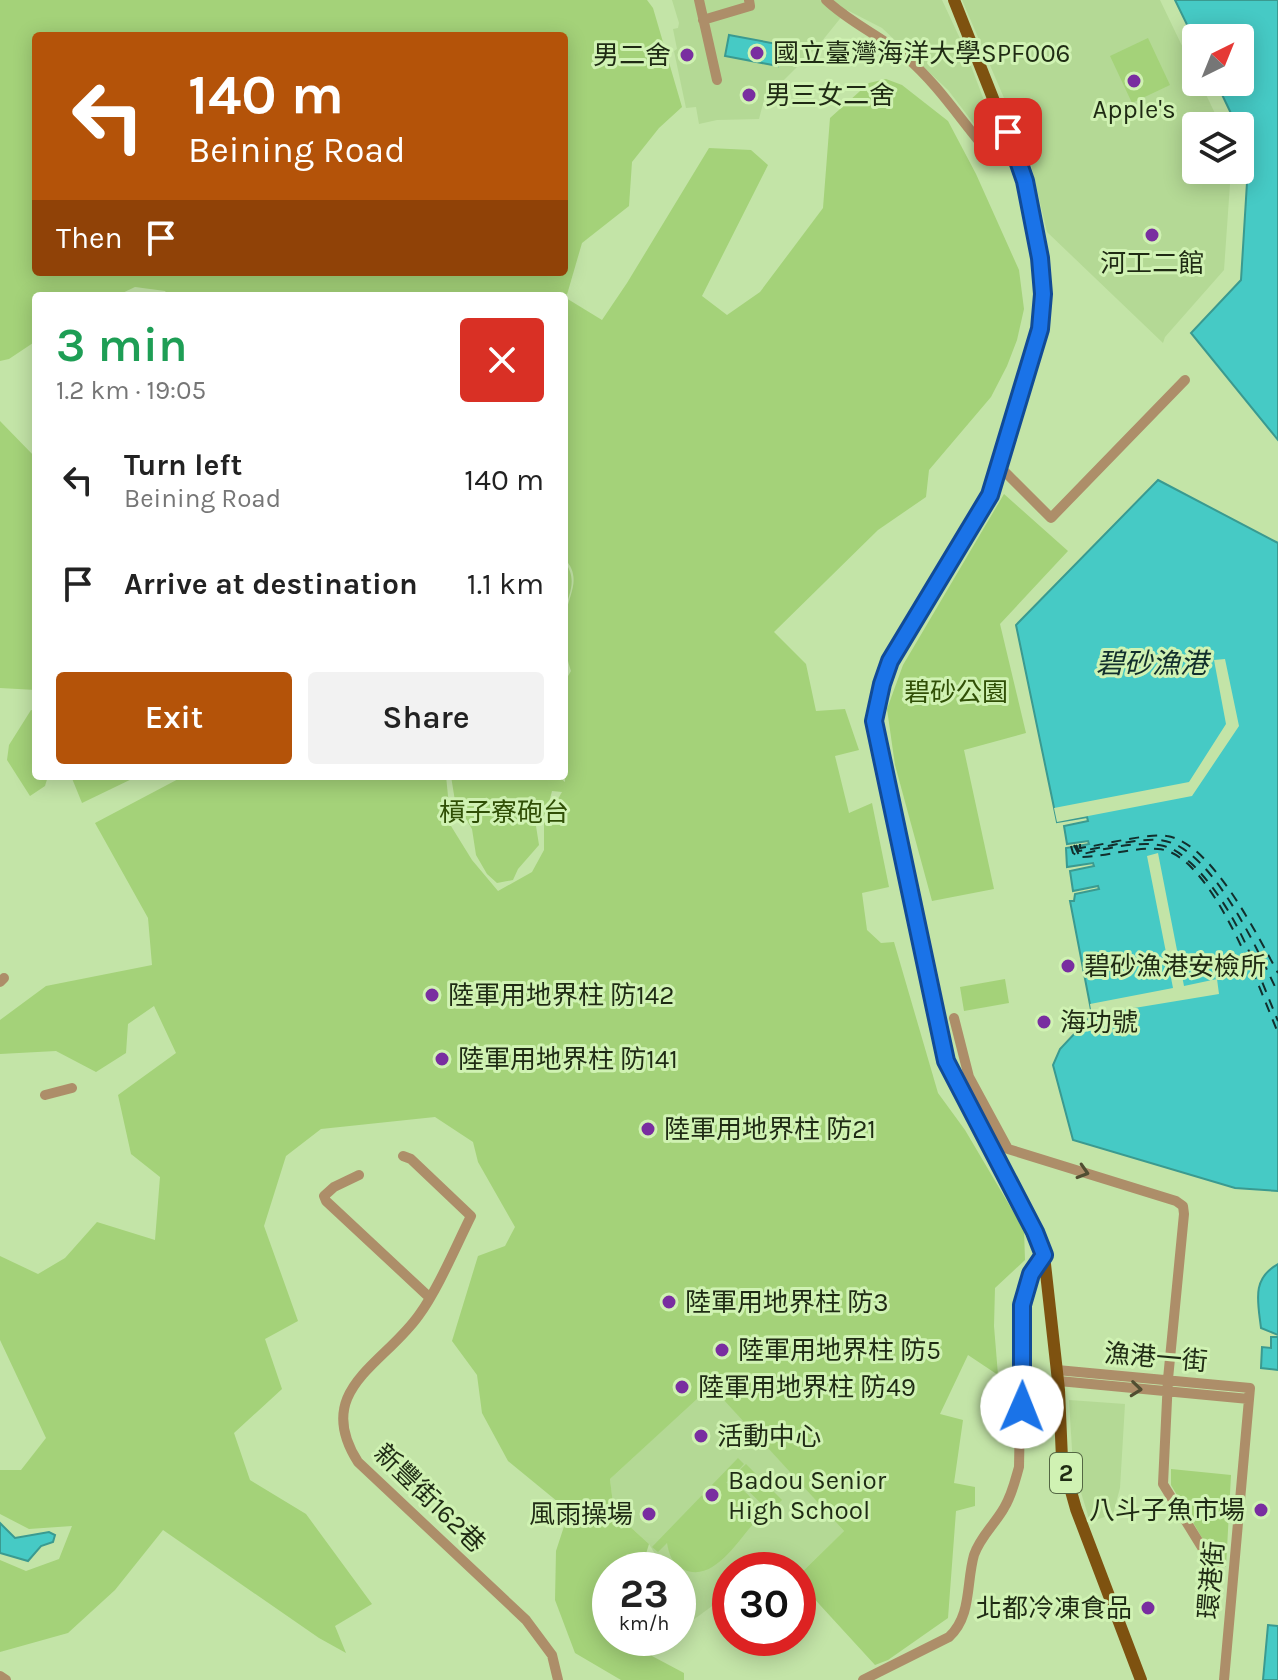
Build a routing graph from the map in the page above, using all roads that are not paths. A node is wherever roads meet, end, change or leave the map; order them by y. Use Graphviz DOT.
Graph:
graph roads {
  1 [pos="699,0"];
  2 [pos="749,0"];
  3 [pos="826,0"];
  4 [pos="954,0"];
  5 [pos="703,20"];
  6 [pos="717,80"];
  7 [pos="1016,153"];
  8 [pos="1185,380"];
  9 [pos="1000,467"];
  10 [pos="954,1018"];
  11 [pos="72,1088"];
  12 [pos="45,1095"];
  13 [pos="403,1156"];
  14 [pos="359,1175"];
  15 [pos="1044,1255"];
  16 [pos="429,1297"];
  17 [pos="1058,1376"];
  18 [pos="1168,1379"];
  19 [pos="1168,1392"];
  20 [pos="1249,1394"];
  21 [pos="1219,1575"];
  22 [pos="0,1676"];
  23 [pos="6,1680"];
  24 [pos="558,1680"];
  25 [pos="863,1680"];
  26 [pos="1141,1680"];
  27 [pos="1224,1680"];
  1 -- 5 [label="street"];
  2 -- 5 [label="street"];
  3 -- 7 [label="street"];
  4 -- 7 [label="main road, 2"];
  5 -- 6 [label="street"];
  7 -- 9 [label="main road, 2"];
  8 -- 9 [label="street"];
  9 -- 15 [label="main road, 2"];
  10 -- 18 [label="street, one-way"];
  11 -- 12 [label="street"];
  13 -- 16 [label="street, 新豐街162巷"];
  14 -- 16 [label="street"];
  15 -- 17 [label="main road, 2"];
  15 -- 25 [label="street"];
  16 -- 24 [label="street, 新豐街162巷"];
  17 -- 18 [label="street, 漁港一街"];
  17 -- 19 [label="street, 漁港一街, one-way"];
  17 -- 26 [label="main road, 2"];
  18 -- 19 [label="street"];
  18 -- 20 [label="street, 漁港一街"];
  19 -- 20 [label="street, 漁港一街"];
  19 -- 21 [label="street"];
  20 -- 27 [label="street, 環港街"];
  22 -- 23 [label="street"];
}
